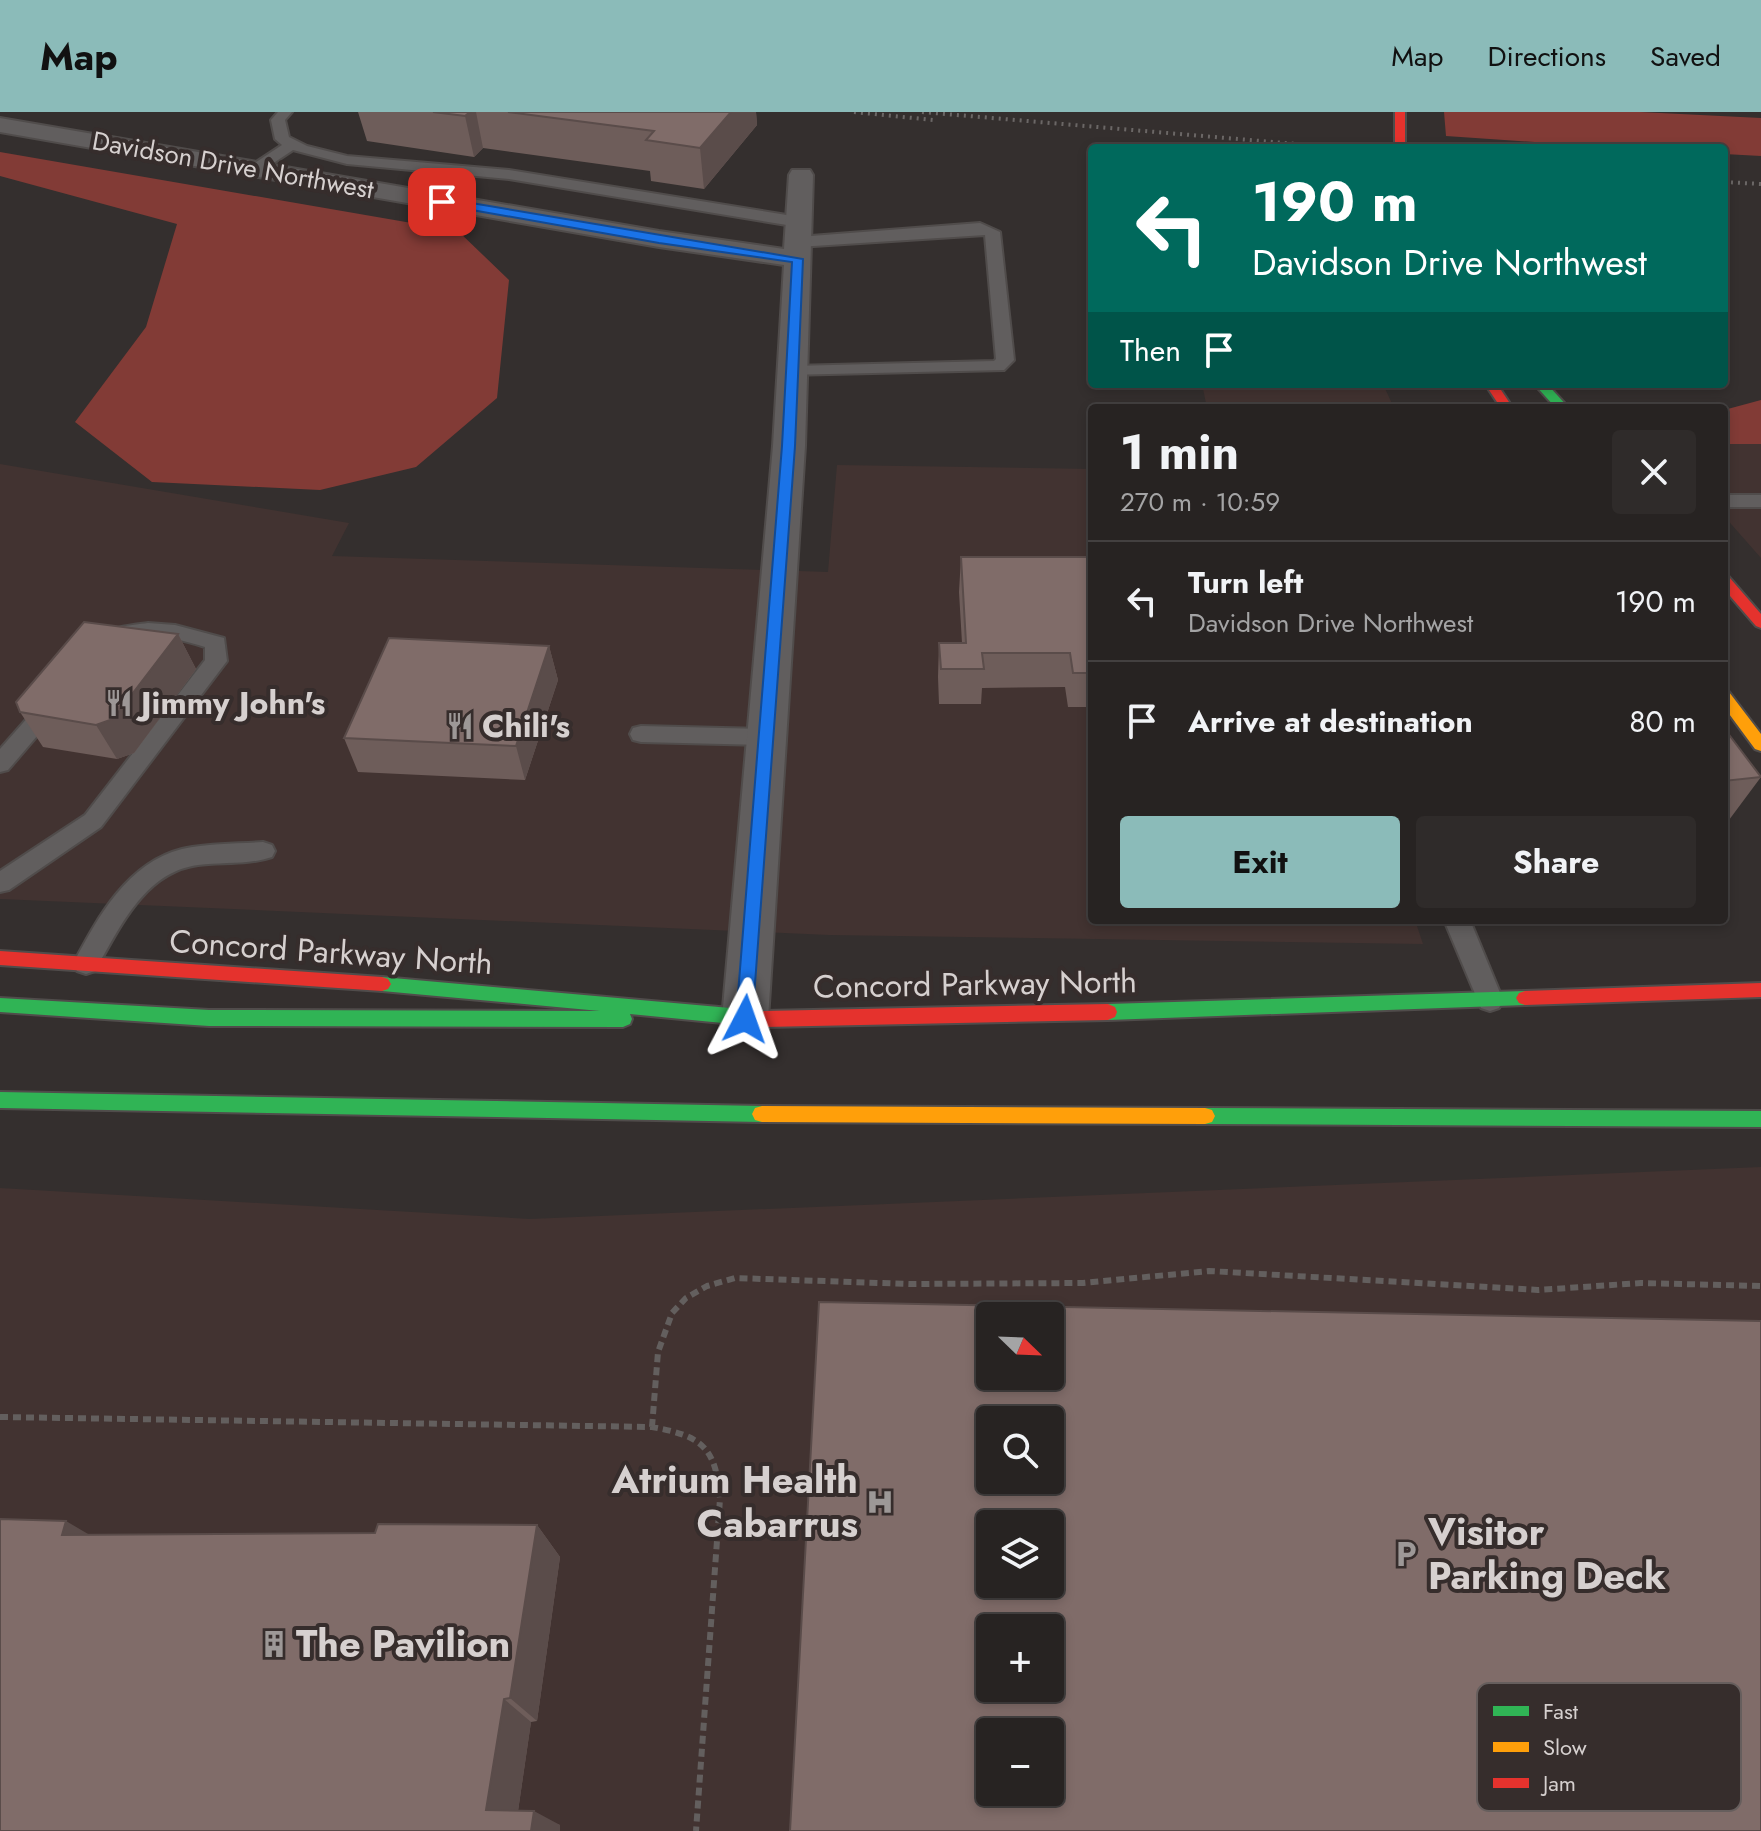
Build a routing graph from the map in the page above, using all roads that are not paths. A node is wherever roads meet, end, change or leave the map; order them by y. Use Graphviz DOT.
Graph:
graph roads {
  1 [pos="285,112"];
  2 [pos="1400,112"];
  3 [pos="0,125"];
  4 [pos="1400,144"];
  5 [pos="291,145"];
  6 [pos="255,169"];
  7 [pos="801,175"];
  8 [pos="798,241"];
  9 [pos="792,371"];
  10 [pos="1544,388"];
  11 [pos="1559,404"];
  12 [pos="1728,501"];
  13 [pos="1761,501"];
  14 [pos="1728,585"];
  15 [pos="1761,623"];
  16 [pos="94,656"];
  17 [pos="65,689"];
  18 [pos="1728,701"];
  19 [pos="641,734"];
  20 [pos="767,737"];
  21 [pos="1761,745"];
  22 [pos="0,763"];
  23 [pos="263,851"];
  24 [pos="0,883"];
  25 [pos="1459,924"];
  26 [pos="0,958"];
  27 [pos="86,964"];
  28 [pos="1761,990"];
  29 [pos="1490,1000"];
  30 [pos="0,1005"];
  31 [pos="745,1019"];
  32 [pos="0,1100"];
  33 [pos="1761,1119"];
  1 -- 5 [label="lane"];
  2 -- 4 [label="main road"];
  3 -- 6 [label="street, Davidson Drive Northwest"];
  5 -- 6 [label="lane"];
  5 -- 8 [label="lane"];
  6 -- 8 [label="street, Davidson Drive Northwest"];
  7 -- 8 [label="street"];
  8 -- 9 [label="street"];
  8 -- 9 [label="lane, Davidson Drive Northwest"];
  9 -- 20 [label="street"];
  10 -- 11 [label="main road"];
  12 -- 13 [label="lane"];
  14 -- 15 [label="main road"];
  16 -- 24 [label="lane"];
  17 -- 22 [label="lane"];
  18 -- 21 [label="main road"];
  19 -- 20 [label="lane"];
  20 -- 31 [label="street"];
  23 -- 27 [label="lane"];
  25 -- 29 [label="lane"];
  26 -- 27 [label="main road, Concord Parkway North"];
  27 -- 31 [label="main road, Concord Parkway North"];
  28 -- 29 [label="main road, Concord Parkway North"];
  29 -- 31 [label="main road, Concord Parkway North"];
  30 -- 31 [label="main road"];
  32 -- 33 [label="main road"];
}
